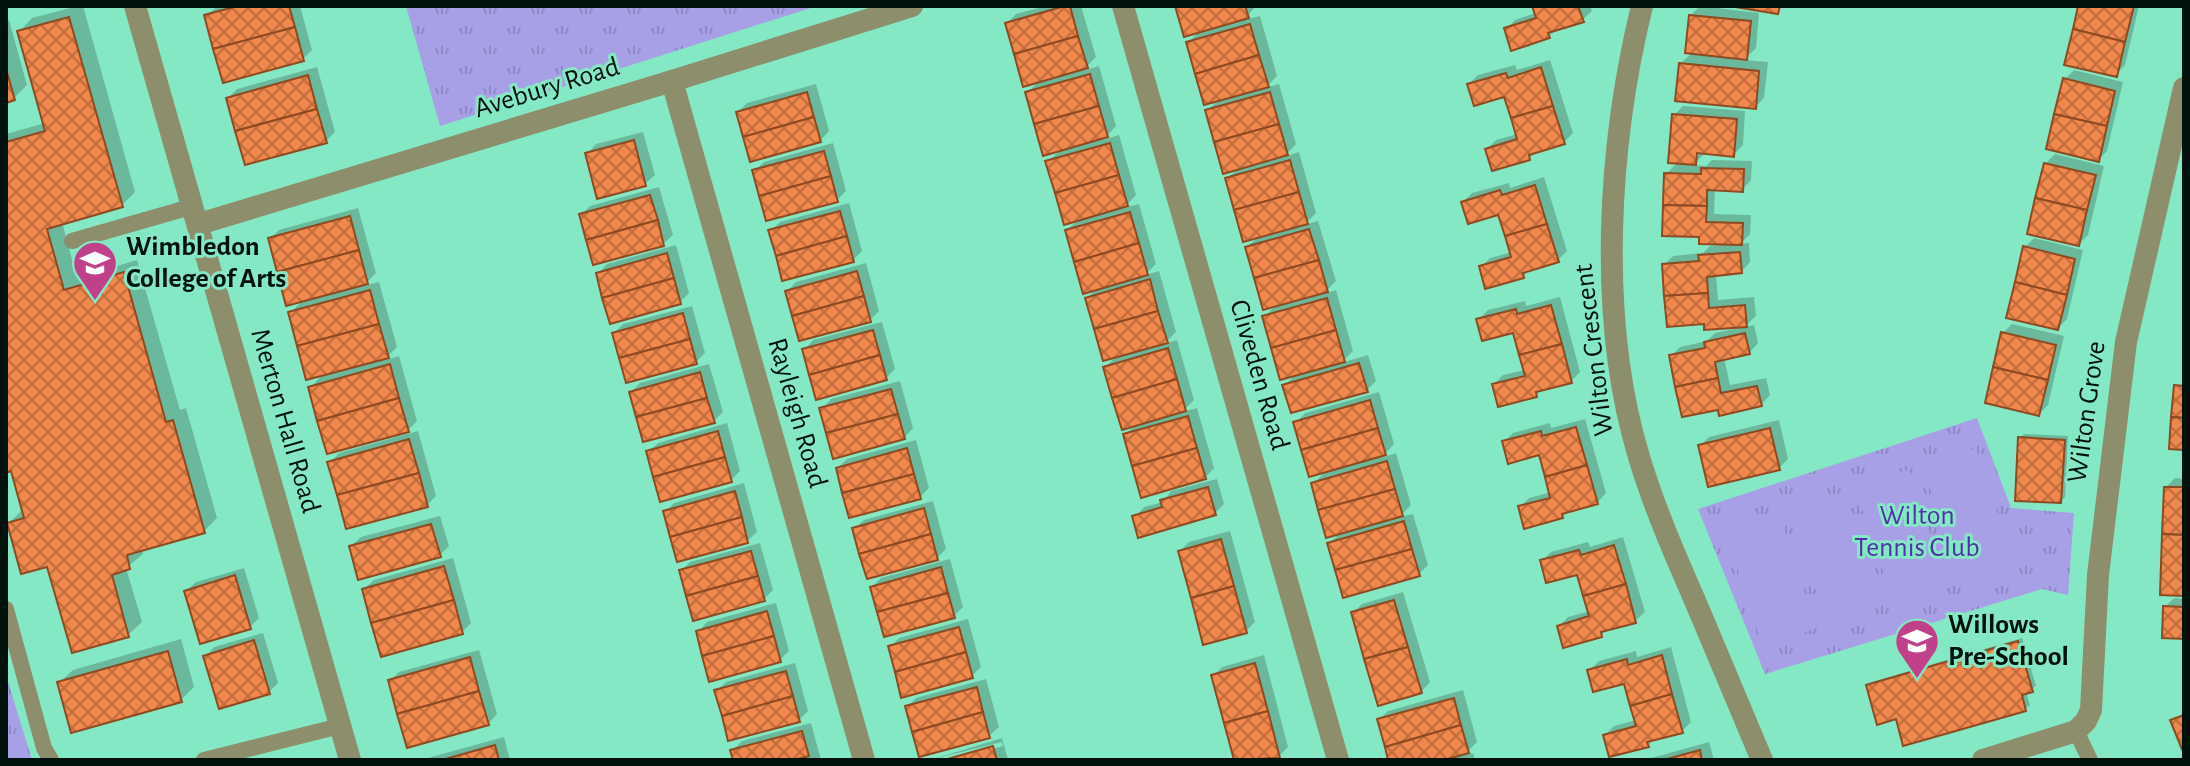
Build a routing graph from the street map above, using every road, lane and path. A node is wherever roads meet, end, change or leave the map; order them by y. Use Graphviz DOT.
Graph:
graph roads {
  1 [pos="135,6"];
  2 [pos="912,6"];
  3 [pos="1123,6"];
  4 [pos="1642,6"];
  5 [pos="672,81"];
  6 [pos="2184,88"];
  7 [pos="196,215"];
  8 [pos="72,241"];
  9 [pos="6,609"];
  10 [pos="340,726"];
  11 [pos="2070,733"];
  12 [pos="51,760"];
  13 [pos="204,760"];
  14 [pos="350,760"];
  15 [pos="864,760"];
  16 [pos="1338,760"];
  17 [pos="1762,760"];
  18 [pos="1983,760"];
  19 [pos="2090,760"];
  1 -- 7 [label="street, Merton Hall Road"];
  2 -- 5 [label="street, Avebury Road"];
  3 -- 16 [label="street, Cliveden Road"];
  4 -- 17 [label="street, Wilton Crescent"];
  5 -- 7 [label="street, Avebury Road"];
  5 -- 15 [label="street, Rayleigh Road"];
  6 -- 11 [label="street, Wilton Grove"];
  7 -- 8 [label="lane"];
  7 -- 10 [label="street, Merton Hall Road"];
  9 -- 12 [label="lane"];
  10 -- 13 [label="lane"];
  10 -- 14 [label="street, Merton Hall Road"];
  11 -- 18 [label="street"];
  11 -- 19 [label="lane"];
}
